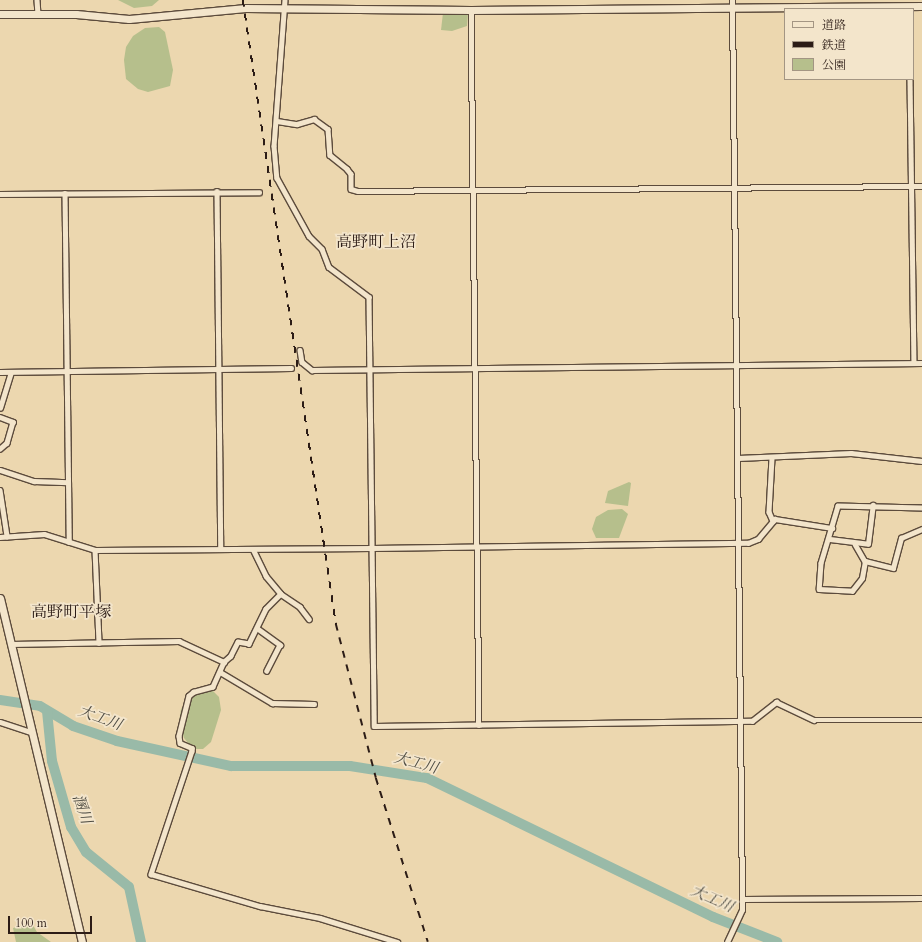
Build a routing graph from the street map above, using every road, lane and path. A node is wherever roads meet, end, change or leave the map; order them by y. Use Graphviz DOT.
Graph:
graph roads {
  1 [pos="37,0"];
  2 [pos="285,0"];
  3 [pos="808,3"];
  4 [pos="732,4"];
  5 [pos="909,5"];
  6 [pos="922,6"];
  7 [pos="285,8"];
  8 [pos="471,10"];
  9 [pos="0,14"];
  10 [pos="38,14"];
  11 [pos="910,80"];
  12 [pos="277,121"];
  13 [pos="911,186"];
  14 [pos="922,186"];
  15 [pos="735,187"];
  16 [pos="473,189"];
  17 [pos="217,191"];
  18 [pos="258,192"];
  19 [pos="65,193"];
  20 [pos="0,194"];
  21 [pos="300,350"];
  22 [pos="914,363"];
  23 [pos="922,363"];
  24 [pos="736,364"];
  25 [pos="475,367"];
  26 [pos="291,368"];
  27 [pos="370,368"];
  28 [pos="219,369"];
  29 [pos="0,372"];
  30 [pos="67,372"];
  31 [pos="11,373"];
  32 [pos="0,408"];
  33 [pos="0,417"];
  34 [pos="0,449"];
  35 [pos="738,458"];
  36 [pos="772,458"];
  37 [pos="922,461"];
  38 [pos="0,470"];
  39 [pos="68,482"];
  40 [pos="0,490"];
  41 [pos="873,505"];
  42 [pos="922,508"];
  43 [pos="773,521"];
  44 [pos="832,528"];
  45 [pos="922,529"];
  46 [pos="7,536"];
  47 [pos="0,537"];
  48 [pos="830,539"];
  49 [pos="69,542"];
  50 [pos="738,543"];
  51 [pos="855,544"];
  52 [pos="476,546"];
  53 [pos="372,548"];
  54 [pos="221,549"];
  55 [pos="253,549"];
  56 [pos="94,550"];
  57 [pos="865,560"];
  58 [pos="281,594"];
  59 [pos="0,598"];
  60 [pos="309,619"];
  61 [pos="256,628"];
  62 [pos="99,643"];
  63 [pos="11,644"];
  64 [pos="224,662"];
  65 [pos="267,671"];
  66 [pos="220,672"];
  67 [pos="314,704"];
  68 [pos="922,720"];
  69 [pos="741,721"];
  70 [pos="0,722"];
  71 [pos="479,725"];
  72 [pos="31,732"];
  73 [pos="922,898"];
  74 [pos="742,899"];
  75 [pos="82,942"];
  76 [pos="397,942"];
  77 [pos="727,942"];
  1 -- 10 [label="street"];
  2 -- 7 [label="street"];
  3 -- 4 [label="street"];
  3 -- 5 [label="street"];
  4 -- 8 [label="street"];
  4 -- 15 [label="street"];
  5 -- 6 [label="street"];
  7 -- 8 [label="street"];
  7 -- 10 [label="street"];
  7 -- 12 [label="street"];
  8 -- 16 [label="street"];
  9 -- 10 [label="street"];
  11 -- 13 [label="street"];
  12 -- 16 [label="street"];
  12 -- 27 [label="street"];
  13 -- 14 [label="street"];
  13 -- 15 [label="street"];
  13 -- 22 [label="street"];
  15 -- 16 [label="street"];
  15 -- 24 [label="street"];
  16 -- 25 [label="street"];
  17 -- 18 [label="street"];
  17 -- 19 [label="street"];
  17 -- 28 [label="street"];
  19 -- 20 [label="street"];
  19 -- 30 [label="street"];
  21 -- 27 [label="street"];
  22 -- 23 [label="street"];
  22 -- 24 [label="street"];
  24 -- 25 [label="street"];
  24 -- 35 [label="street"];
  25 -- 27 [label="street"];
  25 -- 52 [label="street"];
  26 -- 28 [label="street"];
  27 -- 53 [label="street"];
  28 -- 30 [label="street"];
  28 -- 54 [label="street"];
  29 -- 31 [label="street"];
  30 -- 31 [label="street"];
  30 -- 39 [label="street"];
  31 -- 32 [label="street"];
  33 -- 34 [label="street"];
  35 -- 36 [label="street"];
  35 -- 50 [label="street"];
  36 -- 37 [label="street"];
  36 -- 43 [label="street"];
  38 -- 39 [label="street"];
  39 -- 49 [label="street"];
  40 -- 46 [label="street"];
  41 -- 42 [label="street"];
  41 -- 44 [label="street"];
  41 -- 51 [label="street"];
  43 -- 44 [label="street"];
  43 -- 50 [label="street"];
  44 -- 48 [label="street"];
  45 -- 57 [label="street"];
  46 -- 47 [label="street"];
  46 -- 49 [label="street"];
  48 -- 51 [label="street"];
  48 -- 57 [label="street"];
  49 -- 56 [label="street"];
  50 -- 52 [label="street"];
  50 -- 69 [label="street"];
  51 -- 57 [label="street"];
  52 -- 53 [label="street"];
  52 -- 71 [label="street"];
  53 -- 55 [label="street"];
  53 -- 71 [label="street"];
  54 -- 55 [label="street"];
  54 -- 56 [label="street"];
  55 -- 58 [label="street"];
  56 -- 62 [label="street"];
  58 -- 60 [label="street"];
  58 -- 61 [label="street"];
  59 -- 63 [label="street"];
  61 -- 64 [label="street"];
  61 -- 65 [label="street"];
  62 -- 63 [label="street"];
  62 -- 64 [label="street"];
  63 -- 72 [label="street"];
  64 -- 66 [label="street"];
  66 -- 67 [label="street"];
  66 -- 76 [label="street"];
  68 -- 69 [label="street"];
  69 -- 71 [label="street"];
  69 -- 74 [label="street"];
  70 -- 72 [label="street"];
  72 -- 75 [label="street"];
  73 -- 74 [label="street"];
  74 -- 77 [label="street"];
}
